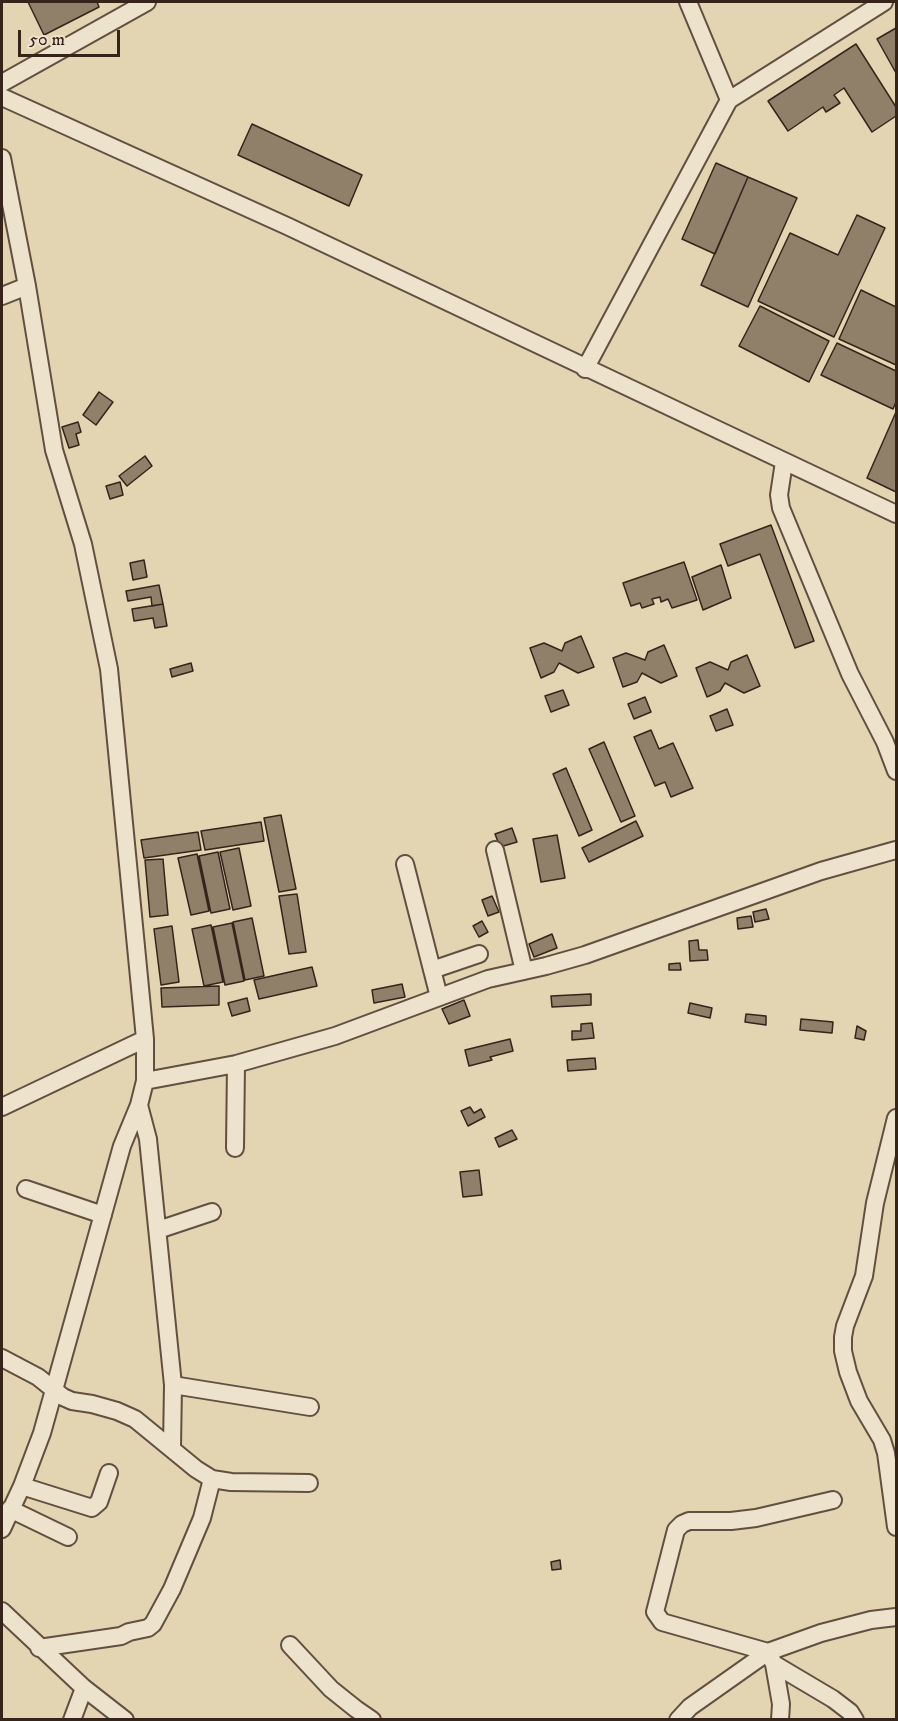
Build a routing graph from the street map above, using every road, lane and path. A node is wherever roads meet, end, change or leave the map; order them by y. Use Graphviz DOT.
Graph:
graph roads {
  1 [pos="147,2"];
  2 [pos="688,2"];
  3 [pos="884,2"];
  4 [pos="2,83"];
  5 [pos="2,97"];
  6 [pos="729,100"];
  7 [pos="2,158"];
  8 [pos="27,286"];
  9 [pos="2,296"];
  10 [pos="585,369"];
  11 [pos="784,462"];
  12 [pos="897,514"];
  13 [pos="897,771"];
  14 [pos="495,850"];
  15 [pos="897,850"];
  16 [pos="405,864"];
  17 [pos="479,954"];
  18 [pos="432,970"];
  19 [pos="524,971"];
  20 [pos="439,997"];
  21 [pos="145,1039"];
  22 [pos="236,1064"];
  23 [pos="145,1081"];
  24 [pos="139,1105"];
  25 [pos="2,1107"];
  26 [pos="897,1118"];
  27 [pos="235,1148"];
  28 [pos="26,1189"];
  29 [pos="212,1212"];
  30 [pos="103,1215"];
  31 [pos="158,1230"];
  32 [pos="2,1358"];
  33 [pos="173,1385"];
  34 [pos="55,1389"];
  35 [pos="310,1407"];
  36 [pos="172,1448"];
  37 [pos="109,1473"];
  38 [pos="212,1479"];
  39 [pos="309,1483"];
  40 [pos="21,1486"];
  41 [pos="894,1488"];
  42 [pos="833,1500"];
  43 [pos="10,1509"];
  44 [pos="897,1527"];
  45 [pos="2,1529"];
  46 [pos="68,1537"];
  47 [pos="2,1611"];
  48 [pos="897,1617"];
  49 [pos="290,1645"];
  50 [pos="39,1648"];
  51 [pos="771,1658"];
  52 [pos="84,1688"];
  53 [pos="72,1719"];
  54 [pos="125,1719"];
  55 [pos="372,1719"];
  56 [pos="678,1719"];
  57 [pos="780,1719"];
  58 [pos="855,1719"];
  1 -- 4 [label="street"];
  2 -- 6 [label="street"];
  3 -- 6 [label="street"];
  5 -- 10 [label="street"];
  6 -- 10 [label="street"];
  7 -- 8 [label="street"];
  8 -- 9 [label="street"];
  8 -- 21 [label="street"];
  10 -- 11 [label="street"];
  11 -- 12 [label="street"];
  11 -- 13 [label="street"];
  14 -- 19 [label="street"];
  15 -- 19 [label="street"];
  16 -- 18 [label="street"];
  17 -- 18 [label="street"];
  18 -- 20 [label="street"];
  19 -- 20 [label="street"];
  20 -- 22 [label="street"];
  21 -- 23 [label="street"];
  21 -- 25 [label="street"];
  22 -- 23 [label="street"];
  22 -- 27 [label="street"];
  23 -- 24 [label="street"];
  24 -- 30 [label="street"];
  24 -- 31 [label="street"];
  26 -- 41 [label="street"];
  28 -- 30 [label="street"];
  29 -- 31 [label="street"];
  30 -- 34 [label="street"];
  31 -- 33 [label="street"];
  32 -- 34 [label="street"];
  33 -- 35 [label="street"];
  33 -- 36 [label="street"];
  34 -- 36 [label="street"];
  34 -- 40 [label="street"];
  36 -- 38 [label="street"];
  37 -- 40 [label="street"];
  38 -- 39 [label="street"];
  38 -- 50 [label="street"];
  40 -- 43 [label="street"];
  41 -- 44 [label="street"];
  42 -- 51 [label="street"];
  43 -- 45 [label="street"];
  43 -- 46 [label="street"];
  47 -- 50 [label="street"];
  48 -- 51 [label="street"];
  49 -- 55 [label="street"];
  50 -- 52 [label="street"];
  51 -- 56 [label="street"];
  51 -- 57 [label="street"];
  51 -- 58 [label="street"];
  52 -- 53 [label="street"];
  52 -- 54 [label="street"];
}
